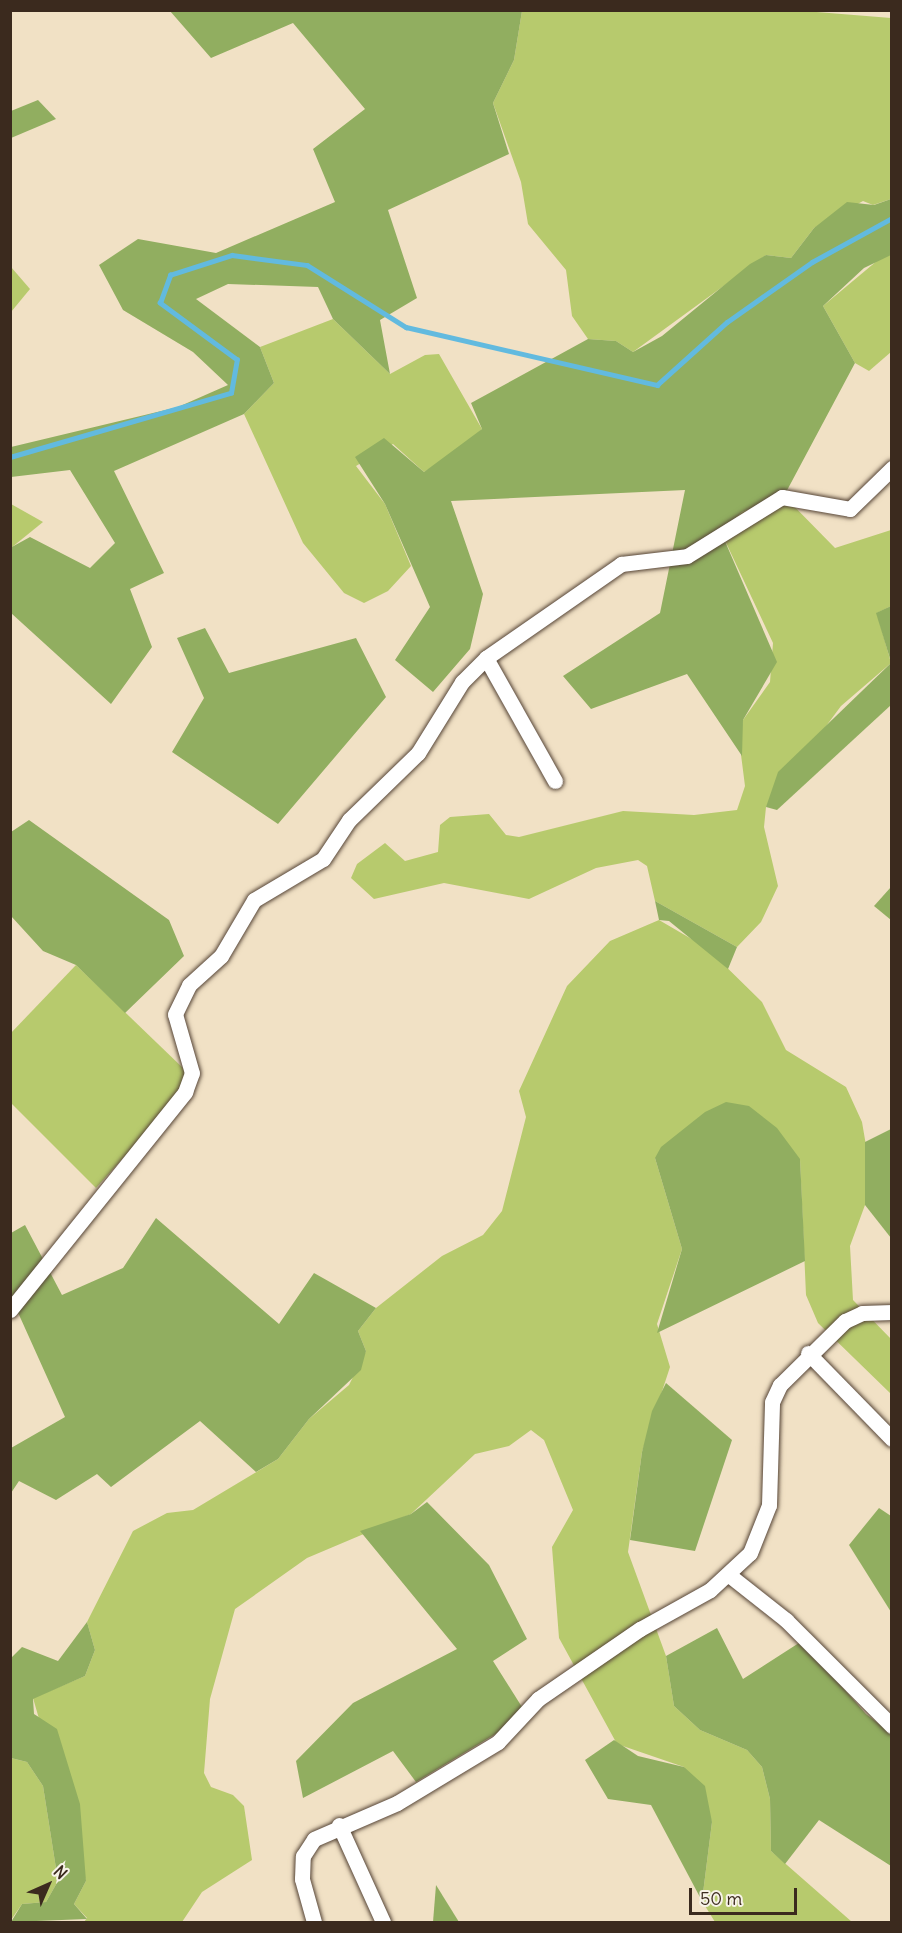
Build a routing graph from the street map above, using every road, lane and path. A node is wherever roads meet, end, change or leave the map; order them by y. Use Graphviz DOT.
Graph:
graph roads {
  1 [pos="891,468"];
  2 [pos="486,658"];
  3 [pos="555,781"];
  4 [pos="10,1310"];
  5 [pos="891,1312"];
  6 [pos="808,1353"];
  7 [pos="891,1439"];
  8 [pos="729,1575"];
  9 [pos="891,1726"];
  10 [pos="339,1825"];
  11 [pos="314,1923"];
  12 [pos="383,1923"];
  1 -- 2 [label="street"];
  2 -- 3 [label="street"];
  2 -- 4 [label="street"];
  5 -- 6 [label="street"];
  6 -- 7 [label="street"];
  6 -- 8 [label="street"];
  8 -- 9 [label="street"];
  8 -- 10 [label="street"];
  10 -- 11 [label="street"];
  10 -- 12 [label="street"];
}
